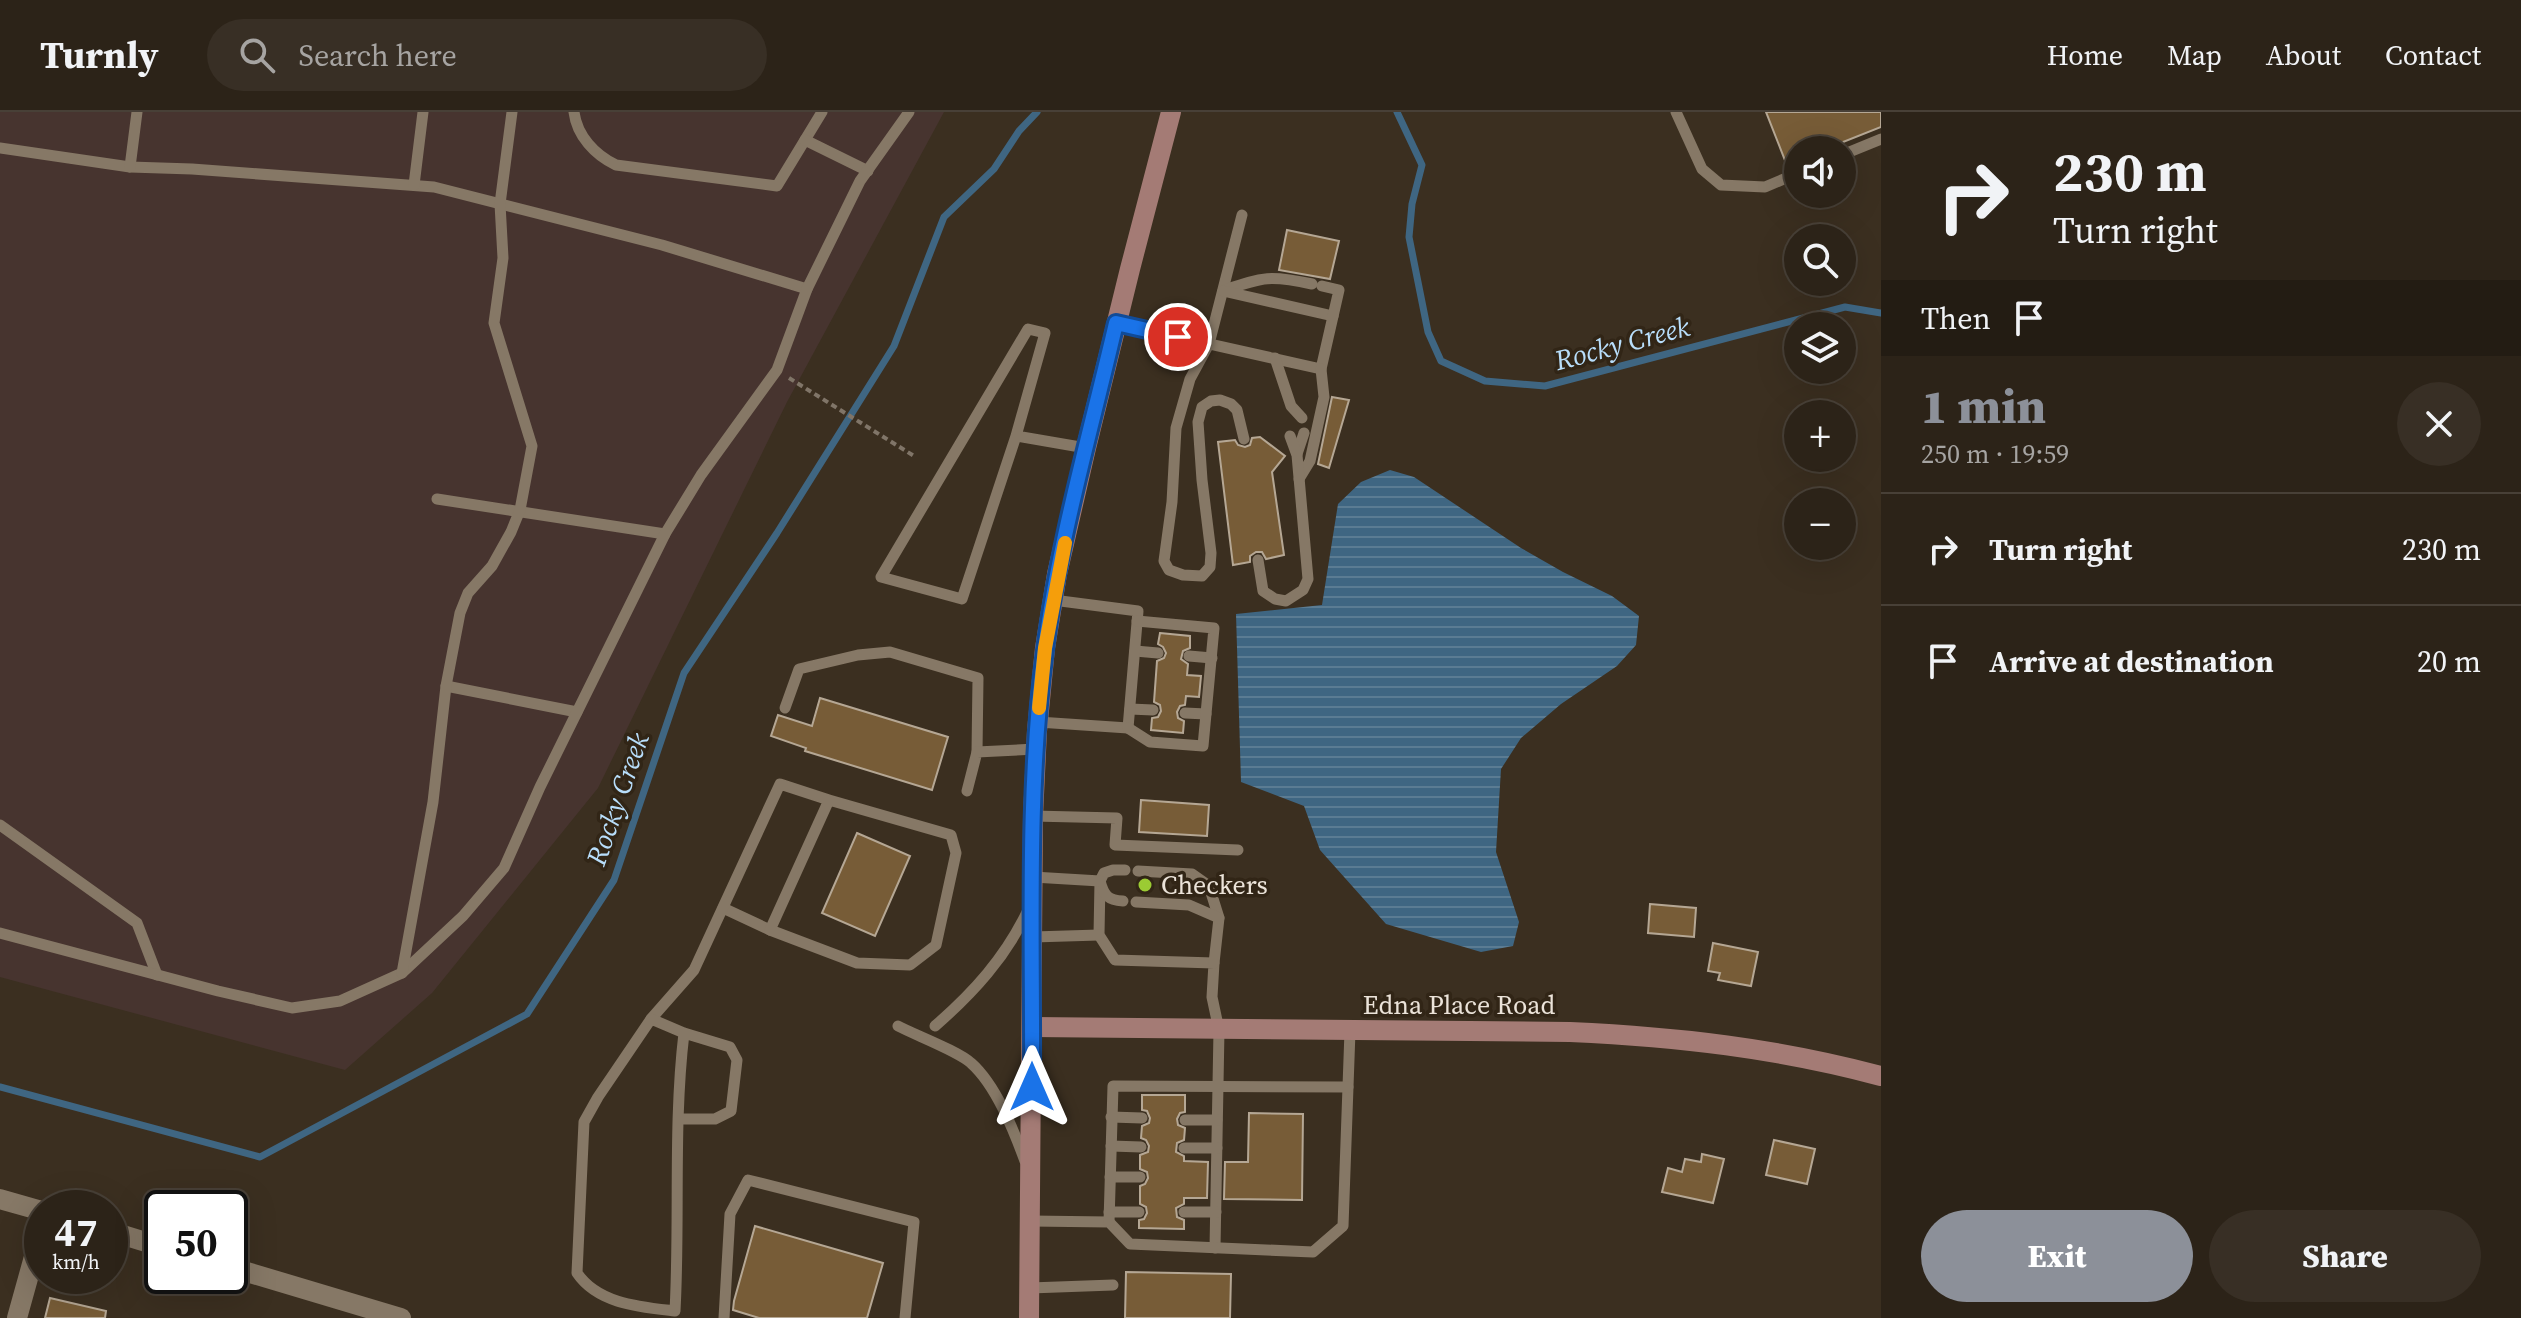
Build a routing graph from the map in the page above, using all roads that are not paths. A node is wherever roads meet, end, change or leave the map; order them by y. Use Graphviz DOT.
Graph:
graph roads {
  1 [pos="137,112"];
  2 [pos="423,112"];
  3 [pos="512,112"];
  4 [pos="574,112"];
  5 [pos="822,112"];
  6 [pos="909,112"];
  7 [pos="1171,112"];
  8 [pos="1676,112"];
  9 [pos="1881,139"];
  10 [pos="805,140"];
  11 [pos="0,148"];
  12 [pos="1856,149"];
  13 [pos="130,167"];
  14 [pos="868,171"];
  15 [pos="1784,179"];
  16 [pos="414,185"];
  17 [pos="500,204"];
  18 [pos="1242,215"];
  19 [pos="807,289"];
  20 [pos="1223,291"];
  21 [pos="1333,316"];
  22 [pos="1116,323"];
  23 [pos="1209,344"];
  24 [pos="1275,358"];
  25 [pos="1321,369"];
  26 [pos="1291,406"];
  27 [pos="1302,418"];
  28 [pos="1288,420"];
  29 [pos="1304,433"];
  30 [pos="1016,436"];
  31 [pos="1290,436"];
  32 [pos="1244,439"];
  33 [pos="1086,448"];
  34 [pos="1297,455"];
  35 [pos="1299,479"];
  36 [pos="437,499"];
  37 [pos="520,510"];
  38 [pos="665,534"];
  39 [pos="1258,560"];
  40 [pos="1053,600"];
  41 [pos="1137,621"];
  42 [pos="1135,651"];
  43 [pos="1158,653"];
  44 [pos="1189,656"];
  45 [pos="1212,658"];
  46 [pos="446,686"];
  47 [pos="785,708"];
  48 [pos="1130,709"];
  49 [pos="1153,710"];
  50 [pos="577,712"];
  51 [pos="1185,713"];
  52 [pos="1206,714"];
  53 [pos="1038,722"];
  54 [pos="1128,728"];
  55 [pos="1036,749"];
  56 [pos="977,752"];
  57 [pos="967,791"];
  58 [pos="829,800"];
  59 [pos="1033,816"];
  60 [pos="0,825"];
  61 [pos="1238,850"];
  62 [pos="1033,877"];
  63 [pos="1100,881"];
  64 [pos="1033,899"];
  65 [pos="723,908"];
  66 [pos="1219,918"];
  67 [pos="770,930"];
  68 [pos="0,933"];
  69 [pos="1099,935"];
  70 [pos="1033,937"];
  71 [pos="1214,963"];
  72 [pos="402,973"];
  73 [pos="157,975"];
  74 [pos="651,1019"];
  75 [pos="898,1026"];
  76 [pos="935,1026"];
  77 [pos="1032,1027"];
  78 [pos="1219,1030"];
  79 [pos="1350,1031"];
  80 [pos="684,1033"];
  81 [pos="1881,1076"];
  82 [pos="1218,1086"];
  83 [pos="1348,1087"];
  84 [pos="1111,1117"];
  85 [pos="1142,1118"];
  86 [pos="678,1119"];
  87 [pos="1185,1120"];
  88 [pos="1217,1120"];
  89 [pos="1111,1146"];
  90 [pos="1141,1147"];
  91 [pos="1184,1148"];
  92 [pos="1217,1148"];
  93 [pos="1110,1177"];
  94 [pos="1140,1177"];
  95 [pos="1032,1178"];
  96 [pos="0,1199"];
  97 [pos="24,1206"];
  98 [pos="1139,1212"];
  99 [pos="1184,1212"];
  100 [pos="1216,1212"];
  101 [pos="1109,1217"];
  102 [pos="1031,1221"];
  103 [pos="1215,1248"];
  104 [pos="248,1272"];
  105 [pos="1113,1285"];
  106 [pos="1030,1288"];
  107 [pos="24,1293"];
  108 [pos="17,1318"];
  109 [pos="401,1318"];
  110 [pos="724,1318"];
  111 [pos="905,1318"];
  112 [pos="1029,1318"];
  1 -- 13 [label="lane"];
  2 -- 16 [label="lane"];
  3 -- 17 [label="lane"];
  4 -- 10 [label="lane"];
  5 -- 10 [label="lane"];
  6 -- 14 [label="lane"];
  7 -- 22 [label="main road"];
  8 -- 15 [label="lane"];
  9 -- 12 [label="lane"];
  10 -- 14 [label="lane"];
  11 -- 13 [label="lane"];
  13 -- 16 [label="lane"];
  14 -- 19 [label="lane"];
  16 -- 17 [label="lane"];
  17 -- 19 [label="lane"];
  17 -- 37 [label="lane"];
  18 -- 20 [label="lane"];
  19 -- 38 [label="lane"];
  20 -- 21 [label="lane"];
  20 -- 21 [label="lane"];
  20 -- 23 [label="lane"];
  21 -- 25 [label="lane"];
  22 -- 23 [label="lane"];
  22 -- 33 [label="main road"];
  23 -- 24 [label="lane"];
  23 -- 32 [label="lane"];
  24 -- 25 [label="lane"];
  24 -- 26 [label="lane"];
  25 -- 35 [label="lane"];
  26 -- 27 [label="lane"];
  26 -- 28 [label="lane"];
  29 -- 34 [label="lane"];
  30 -- 30 [label="lane"];
  30 -- 33 [label="lane"];
  31 -- 34 [label="lane"];
  33 -- 40 [label="main road"];
  34 -- 35 [label="lane"];
  35 -- 39 [label="lane"];
  36 -- 37 [label="lane"];
  37 -- 38 [label="lane"];
  37 -- 46 [label="lane"];
  38 -- 50 [label="lane"];
  40 -- 41 [label="lane"];
  40 -- 53 [label="main road"];
  41 -- 42 [label="lane"];
  41 -- 45 [label="lane"];
  42 -- 43 [label="lane"];
  42 -- 48 [label="lane"];
  44 -- 45 [label="lane"];
  45 -- 52 [label="lane"];
  46 -- 50 [label="lane"];
  46 -- 72 [label="lane"];
  47 -- 56 [label="lane"];
  48 -- 49 [label="lane"];
  48 -- 54 [label="lane"];
  50 -- 72 [label="lane"];
  51 -- 52 [label="lane"];
  52 -- 54 [label="lane"];
  53 -- 54 [label="lane"];
  53 -- 55 [label="main road"];
  55 -- 56 [label="lane"];
  55 -- 59 [label="main road"];
  56 -- 57 [label="lane"];
  58 -- 65 [label="lane"];
  58 -- 67 [label="lane"];
  58 -- 67 [label="lane"];
  59 -- 61 [label="lane"];
  59 -- 62 [label="main road"];
  60 -- 73 [label="lane"];
  62 -- 63 [label="lane"];
  62 -- 64 [label="main road"];
  63 -- 66 [label="lane"];
  63 -- 66 [label="lane"];
  63 -- 69 [label="lane"];
  64 -- 70 [label="main road"];
  64 -- 76 [label="lane"];
  65 -- 67 [label="lane"];
  65 -- 74 [label="lane"];
  66 -- 71 [label="lane"];
  68 -- 73 [label="lane"];
  69 -- 70 [label="lane"];
  69 -- 71 [label="lane"];
  70 -- 77 [label="main road"];
  71 -- 78 [label="lane"];
  72 -- 73 [label="lane"];
  74 -- 80 [label="lane"];
  74 -- 86 [label="lane"];
  75 -- 95 [label="lane"];
  77 -- 78 [label="main road, Edna Place Road"];
  77 -- 95 [label="main road"];
  78 -- 79 [label="main road, Edna Place Road"];
  78 -- 82 [label="lane"];
  79 -- 81 [label="main road, Edna Place Road"];
  79 -- 83 [label="lane"];
  80 -- 86 [label="lane"];
  80 -- 86 [label="lane"];
  82 -- 83 [label="lane"];
  82 -- 84 [label="lane"];
  82 -- 88 [label="lane"];
  83 -- 103 [label="lane"];
  84 -- 85 [label="lane"];
  84 -- 89 [label="lane"];
  87 -- 88 [label="lane"];
  88 -- 92 [label="lane"];
  89 -- 90 [label="lane"];
  89 -- 93 [label="lane"];
  91 -- 92 [label="lane"];
  92 -- 100 [label="lane"];
  93 -- 94 [label="lane"];
  93 -- 101 [label="lane"];
  95 -- 102 [label="main road"];
  96 -- 97 [label="street"];
  98 -- 101 [label="lane"];
  99 -- 100 [label="lane"];
  100 -- 103 [label="lane"];
  101 -- 102 [label="lane"];
  101 -- 103 [label="lane"];
  102 -- 106 [label="main road"];
  104 -- 109 [label="street"];
  105 -- 106 [label="lane"];
  106 -- 112 [label="main road"];
  107 -- 108 [label="street"];
  110 -- 111 [label="lane"];
}
